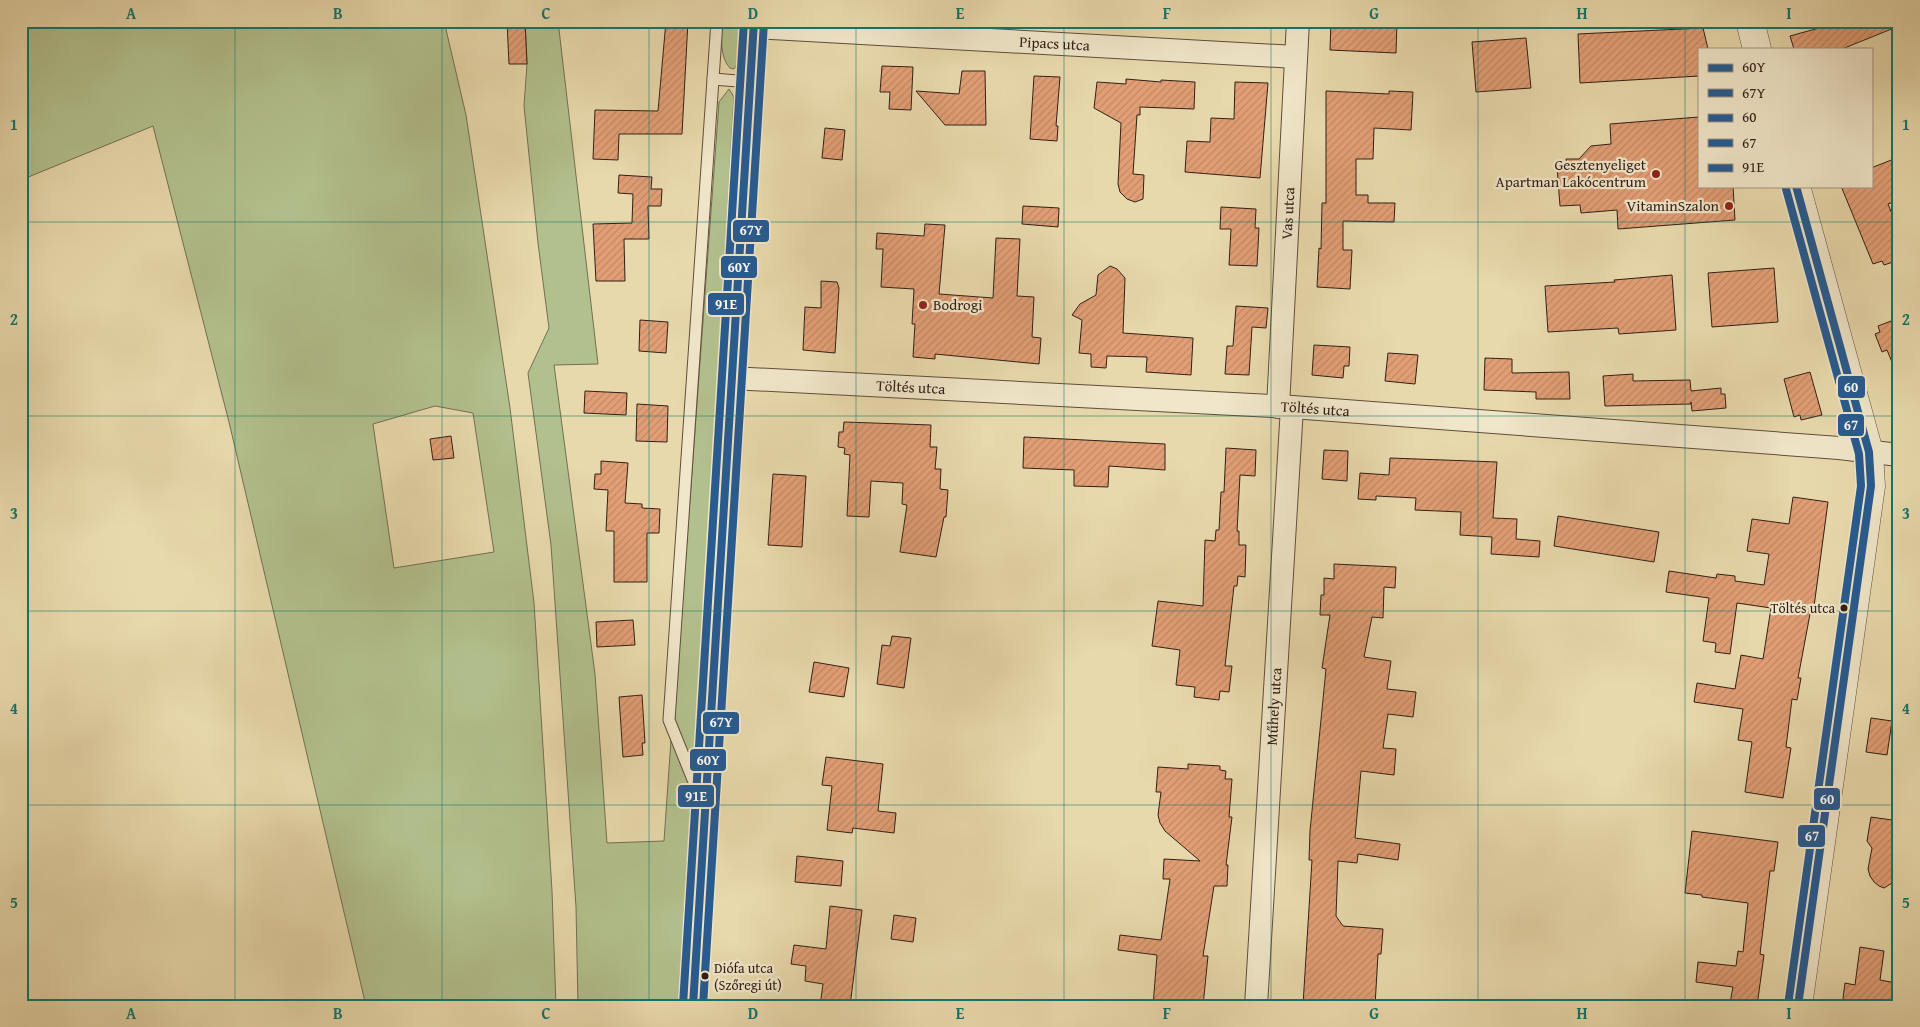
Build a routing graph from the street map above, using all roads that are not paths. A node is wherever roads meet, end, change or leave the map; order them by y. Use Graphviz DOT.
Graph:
graph roads {
  1 [pos="717,21"];
  2 [pos="1298,21"];
  3 [pos="1751,22"];
  4 [pos="753,24"];
  5 [pos="1757,48"];
  6 [pos="1296,57"];
  7 [pos="714,79"];
  8 [pos="750,82"];
  9 [pos="1797,188"];
  10 [pos="731,378"];
  11 [pos="1285,407"];
  12 [pos="1868,452"];
  13 [pos="1899,455"];
  14 [pos="706,810"];
  15 [pos="693,1006"];
  16 [pos="1256,1006"];
  17 [pos="1798,1006"];
  1 -- 7 [label="lane"];
  2 -- 6 [label="street, Vas utca"];
  3 -- 5 [label="street"];
  4 -- 6 [label="street, Pipacs utca"];
  4 -- 8 [label="main road"];
  6 -- 11 [label="street, Vas utca"];
  7 -- 8 [label="lane"];
  7 -- 14 [label="lane"];
  8 -- 10 [label="main road"];
  9 -- 12 [label="street"];
  10 -- 11 [label="street, Töltés utca"];
  10 -- 14 [label="main road"];
  11 -- 12 [label="street, Töltés utca"];
  11 -- 16 [label="street, Műhely utca"];
  12 -- 13 [label="street, Töltés utca"];
  12 -- 17 [label="street"];
  14 -- 15 [label="main road"];
}
